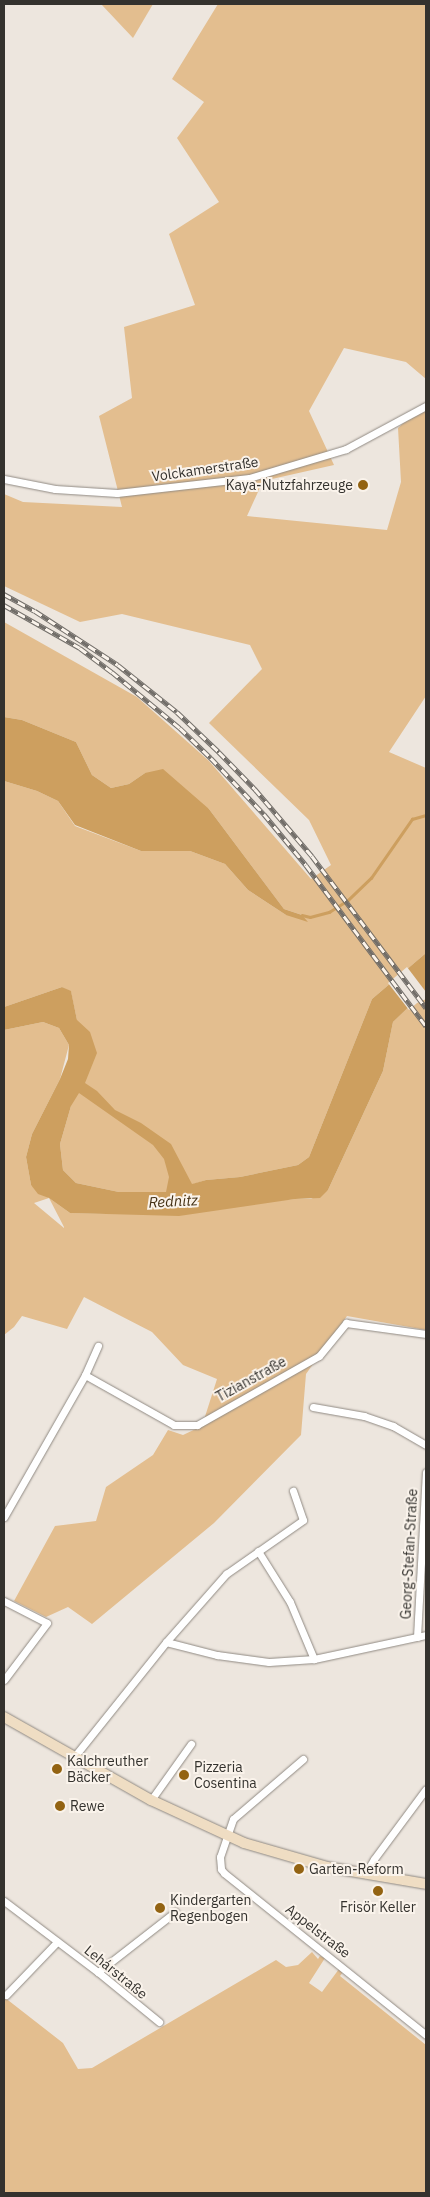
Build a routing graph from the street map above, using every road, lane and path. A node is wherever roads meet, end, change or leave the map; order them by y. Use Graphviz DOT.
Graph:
graph roads {
  1 [pos="426,406"];
  2 [pos="4,479"];
  3 [pos="426,1334"];
  4 [pos="98,1346"];
  5 [pos="85,1375"];
  6 [pos="313,1407"];
  7 [pos="426,1445"];
  8 [pos="426,1472"];
  9 [pos="293,1491"];
  10 [pos="4,1517"];
  11 [pos="258,1551"];
  12 [pos="4,1601"];
  13 [pos="426,1635"];
  14 [pos="417,1637"];
  15 [pos="166,1642"];
  16 [pos="314,1659"];
  17 [pos="4,1680"];
  18 [pos="4,1717"];
  19 [pos="192,1744"];
  20 [pos="74,1757"];
  21 [pos="303,1759"];
  22 [pos="426,1789"];
  23 [pos="151,1800"];
  24 [pos="226,1836"];
  25 [pos="365,1874"];
  26 [pos="426,1884"];
  27 [pos="4,1901"];
  28 [pos="175,1912"];
  29 [pos="57,1942"];
  30 [pos="98,1972"];
  31 [pos="6,1995"];
  32 [pos="159,2022"];
  33 [pos="426,2035"];
  1 -- 2 [label="street, Volckamerstraße"];
  3 -- 5 [label="street, Tizianstraße"];
  4 -- 5 [label="street"];
  5 -- 10 [label="street"];
  6 -- 7 [label="street"];
  8 -- 14 [label="street, Georg-Stefan-Straße"];
  9 -- 11 [label="street"];
  11 -- 15 [label="street"];
  11 -- 16 [label="street"];
  12 -- 17 [label="street"];
  13 -- 14 [label="street, Georg-Stefan-Straße"];
  14 -- 16 [label="street, Georg-Stefan-Straße"];
  15 -- 16 [label="street, Georg-Stefan-Straße"];
  15 -- 20 [label="street"];
  18 -- 20 [label="main road"];
  19 -- 23 [label="street"];
  20 -- 23 [label="main road"];
  21 -- 24 [label="street, Appelstraße"];
  22 -- 25 [label="street"];
  23 -- 24 [label="main road"];
  24 -- 25 [label="main road"];
  24 -- 33 [label="street, Appelstraße"];
  25 -- 26 [label="main road"];
  27 -- 29 [label="street, Lehárstraße"];
  28 -- 30 [label="street"];
  29 -- 30 [label="street, Lehárstraße"];
  29 -- 31 [label="street"];
  30 -- 32 [label="street, Lehárstraße"];
}
